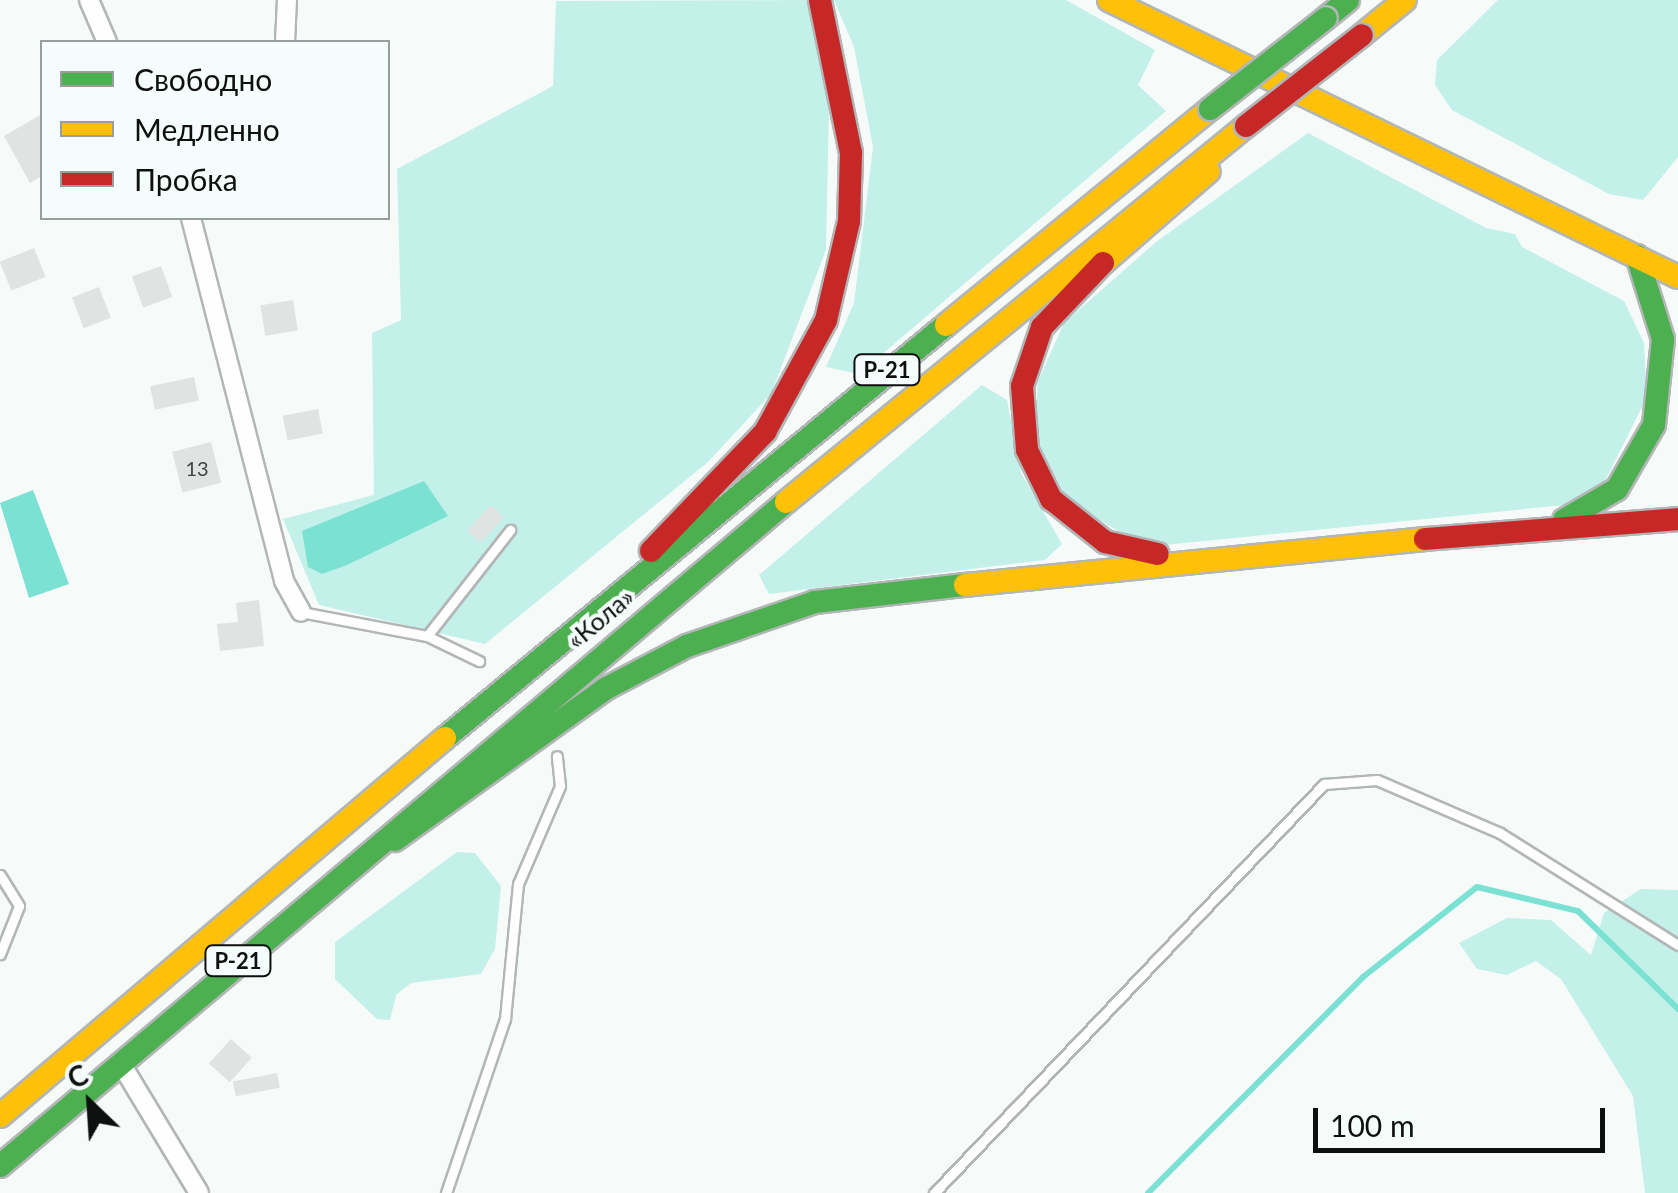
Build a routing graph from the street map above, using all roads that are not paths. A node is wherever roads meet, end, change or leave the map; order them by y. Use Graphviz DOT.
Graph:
graph roads {
  1 [pos="88,0"];
  2 [pos="287,0"];
  3 [pos="820,0"];
  4 [pos="1109,0"];
  5 [pos="1348,0"];
  6 [pos="1405,0"];
  7 [pos="106,40"];
  8 [pos="285,40"];
  9 [pos="1246,126"];
  10 [pos="192,220"];
  11 [pos="1638,256"];
  12 [pos="1676,273"];
  13 [pos="1678,519"];
  14 [pos="1536,528"];
  15 [pos="510,530"];
  16 [pos="1193,558"];
  17 [pos="301,612"];
  18 [pos="566,634"];
  19 [pos="427,636"];
  20 [pos="478,661"];
  21 [pos="557,756"];
  22 [pos="355,860"];
  23 [pos="0,875"];
  24 [pos="1678,945"];
  25 [pos="0,954"];
  26 [pos="120,1062"];
  27 [pos="0,1116"];
  28 [pos="0,1166"];
  29 [pos="198,1193"];
  30 [pos="446,1193"];
  31 [pos="934,1193"];
  1 -- 7 [label="street"];
  2 -- 8 [label="street"];
  3 -- 18 [label="main road"];
  4 -- 11 [label="main road"];
  5 -- 18 [label="main road, «Кола» / Р-21, bridge"];
  6 -- 9 [label="main road, Р-21, bridge"];
  9 -- 16 [label="main road"];
  9 -- 22 [label="main road, «Кола» / Р-21"];
  10 -- 17 [label="street"];
  11 -- 12 [label="main road"];
  11 -- 14 [label="main road"];
  13 -- 14 [label="main road"];
  14 -- 16 [label="main road"];
  15 -- 19 [label="lane"];
  16 -- 22 [label="main road"];
  17 -- 19 [label="lane"];
  18 -- 27 [label="main road, «Кола» / Р-21"];
  19 -- 20 [label="lane"];
  21 -- 30 [label="lane"];
  22 -- 26 [label="main road, «Кола» / Р-21"];
  23 -- 25 [label="lane"];
  24 -- 31 [label="lane"];
  26 -- 28 [label="main road, «Кола» / Р-21"];
  26 -- 29 [label="street"];
}
